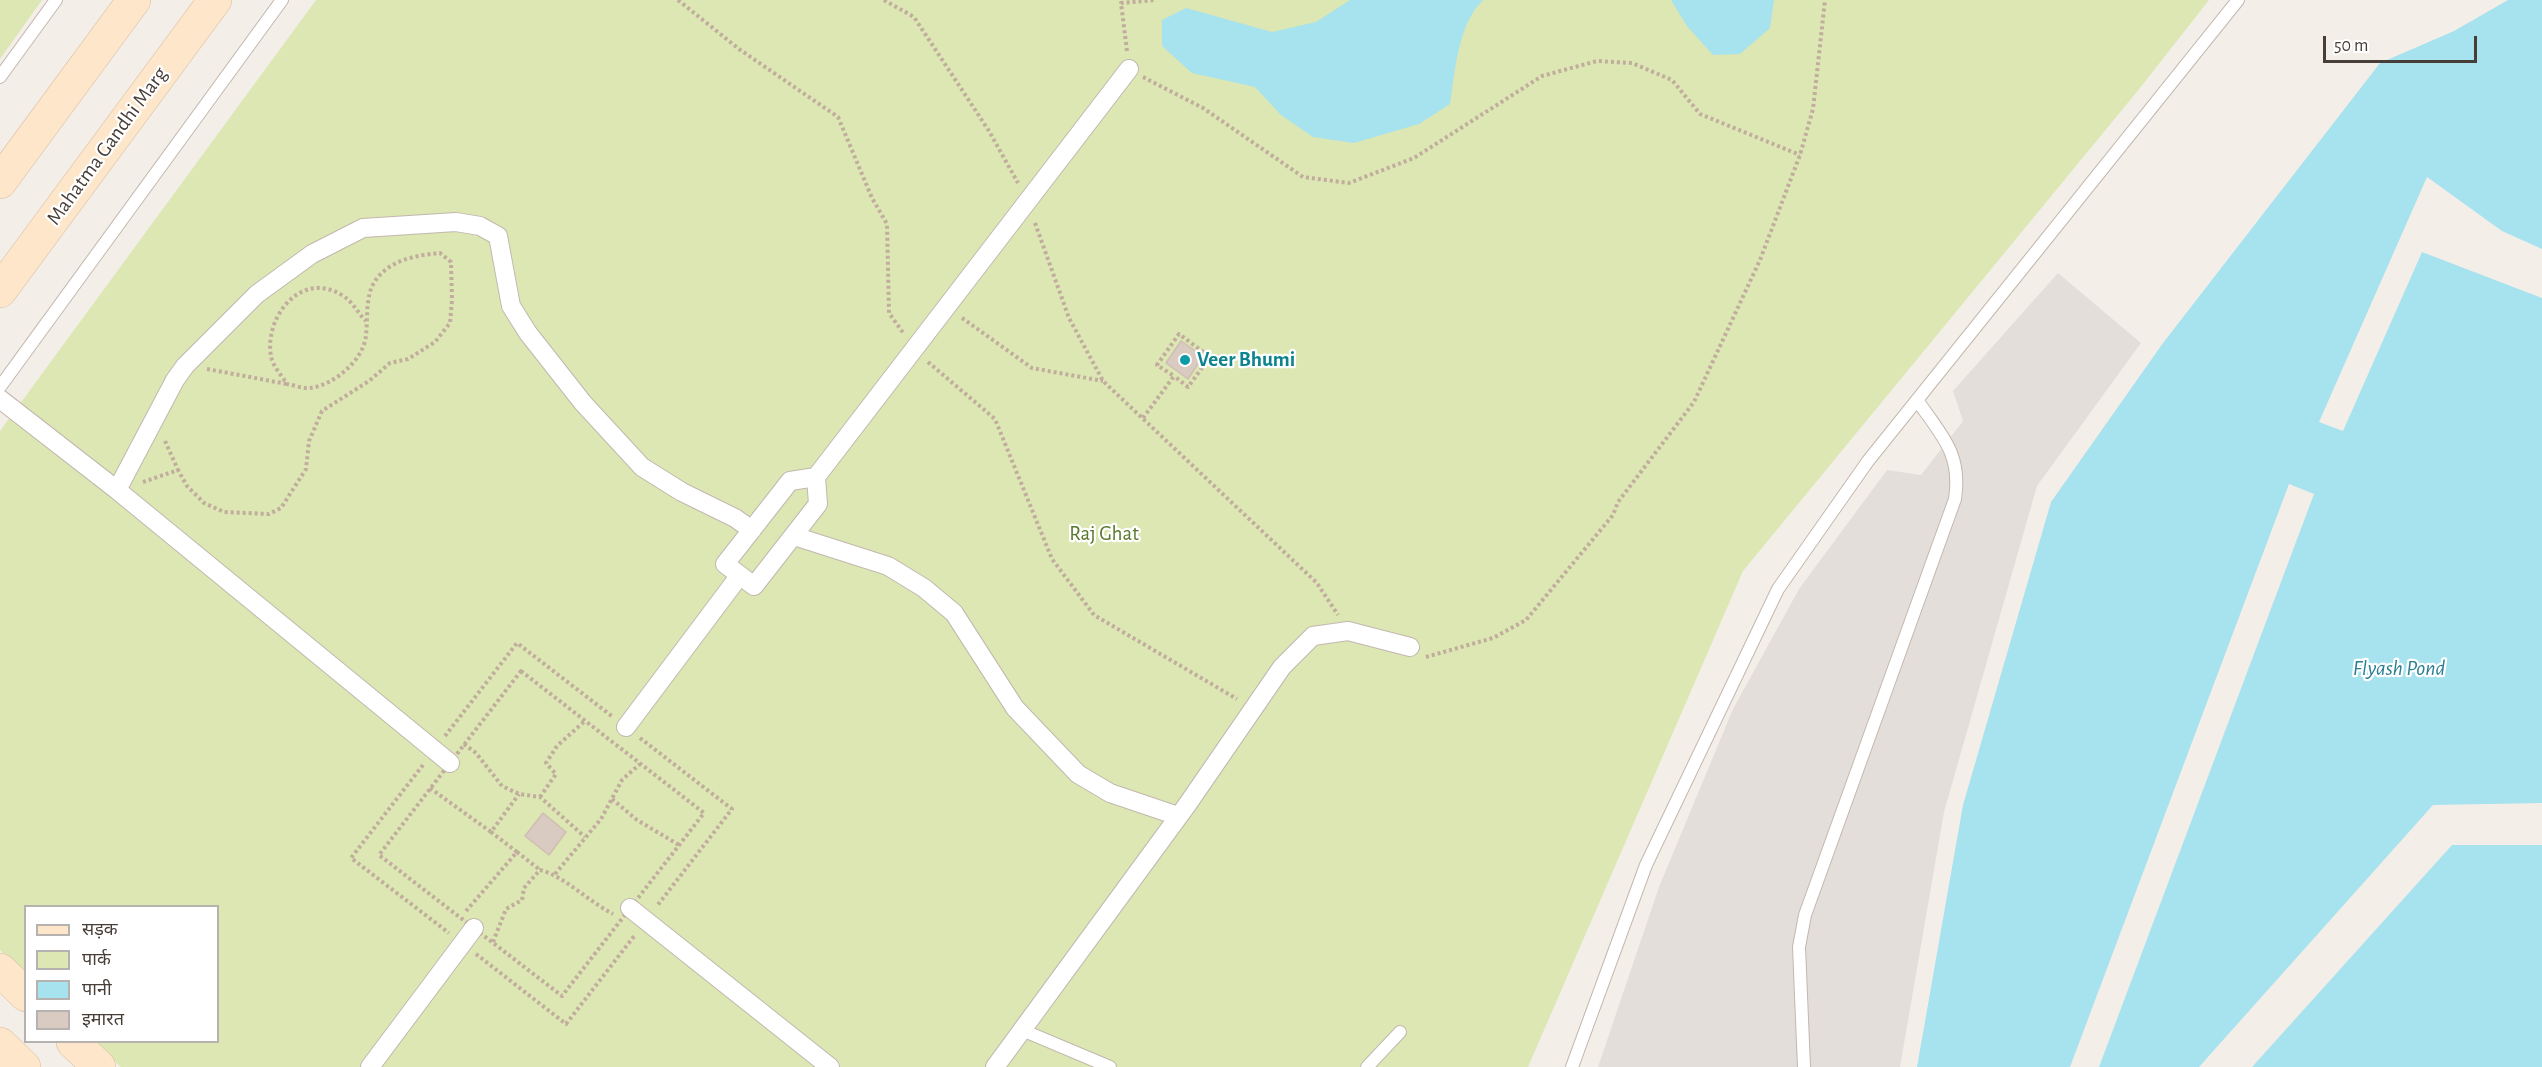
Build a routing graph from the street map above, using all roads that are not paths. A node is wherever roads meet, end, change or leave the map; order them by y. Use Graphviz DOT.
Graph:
graph roads {
  1 [pos="56,0"];
  2 [pos="134,0"];
  3 [pos="215,0"];
  4 [pos="282,0"];
  5 [pos="2238,0"];
  6 [pos="1129,69"];
  7 [pos="0,77"];
  8 [pos="0,182"];
  9 [pos="0,291"];
  10 [pos="0,387"];
  11 [pos="0,399"];
  12 [pos="1917,400"];
  13 [pos="816,477"];
  14 [pos="117,490"];
  15 [pos="752,530"];
  16 [pos="794,536"];
  17 [pos="740,575"];
  18 [pos="1410,647"];
  19 [pos="626,727"];
  20 [pos="406,728"];
  21 [pos="440,742"];
  22 [pos="426,761"];
  23 [pos="450,763"];
  24 [pos="1179,816"];
  25 [pos="652,912"];
  26 [pos="626,913"];
  27 [pos="467,922"];
  28 [pos="638,931"];
  29 [pos="675,943"];
  30 [pos="0,970"];
  31 [pos="24,993"];
  32 [pos="1022,1030"];
  33 [pos="1400,1032"];
  34 [pos="75,1043"];
  35 [pos="0,1044"];
  36 [pos="24,1067"];
  37 [pos="99,1067"];
  38 [pos="370,1067"];
  39 [pos="831,1067"];
  40 [pos="995,1067"];
  41 [pos="1110,1067"];
  42 [pos="1367,1067"];
  43 [pos="1572,1067"];
  44 [pos="1804,1067"];
  1 -- 7 [label="lane"];
  2 -- 8 [label="main road"];
  3 -- 9 [label="main road, Mahatma Gandhi Marg"];
  4 -- 10 [label="lane"];
  5 -- 12 [label="lane"];
  6 -- 13 [label="street"];
  11 -- 14 [label="street"];
  12 -- 43 [label="lane"];
  12 -- 44 [label="lane"];
  13 -- 15 [label="street"];
  13 -- 16 [label="street"];
  14 -- 15 [label="street"];
  14 -- 20 [label="street"];
  15 -- 17 [label="street"];
  16 -- 17 [label="street"];
  16 -- 24 [label="street"];
  17 -- 19 [label="street"];
  18 -- 24 [label="street"];
  20 -- 21 [label="street"];
  20 -- 22 [label="street"];
  20 -- 23 [label="street"];
  24 -- 32 [label="street"];
  25 -- 29 [label="street"];
  26 -- 29 [label="street"];
  27 -- 38 [label="street"];
  28 -- 29 [label="street"];
  29 -- 39 [label="street"];
  30 -- 31 [label="main road"];
  32 -- 40 [label="street"];
  32 -- 41 [label="lane"];
  33 -- 42 [label="lane"];
  34 -- 37 [label="main road"];
  35 -- 36 [label="main road"];
}
